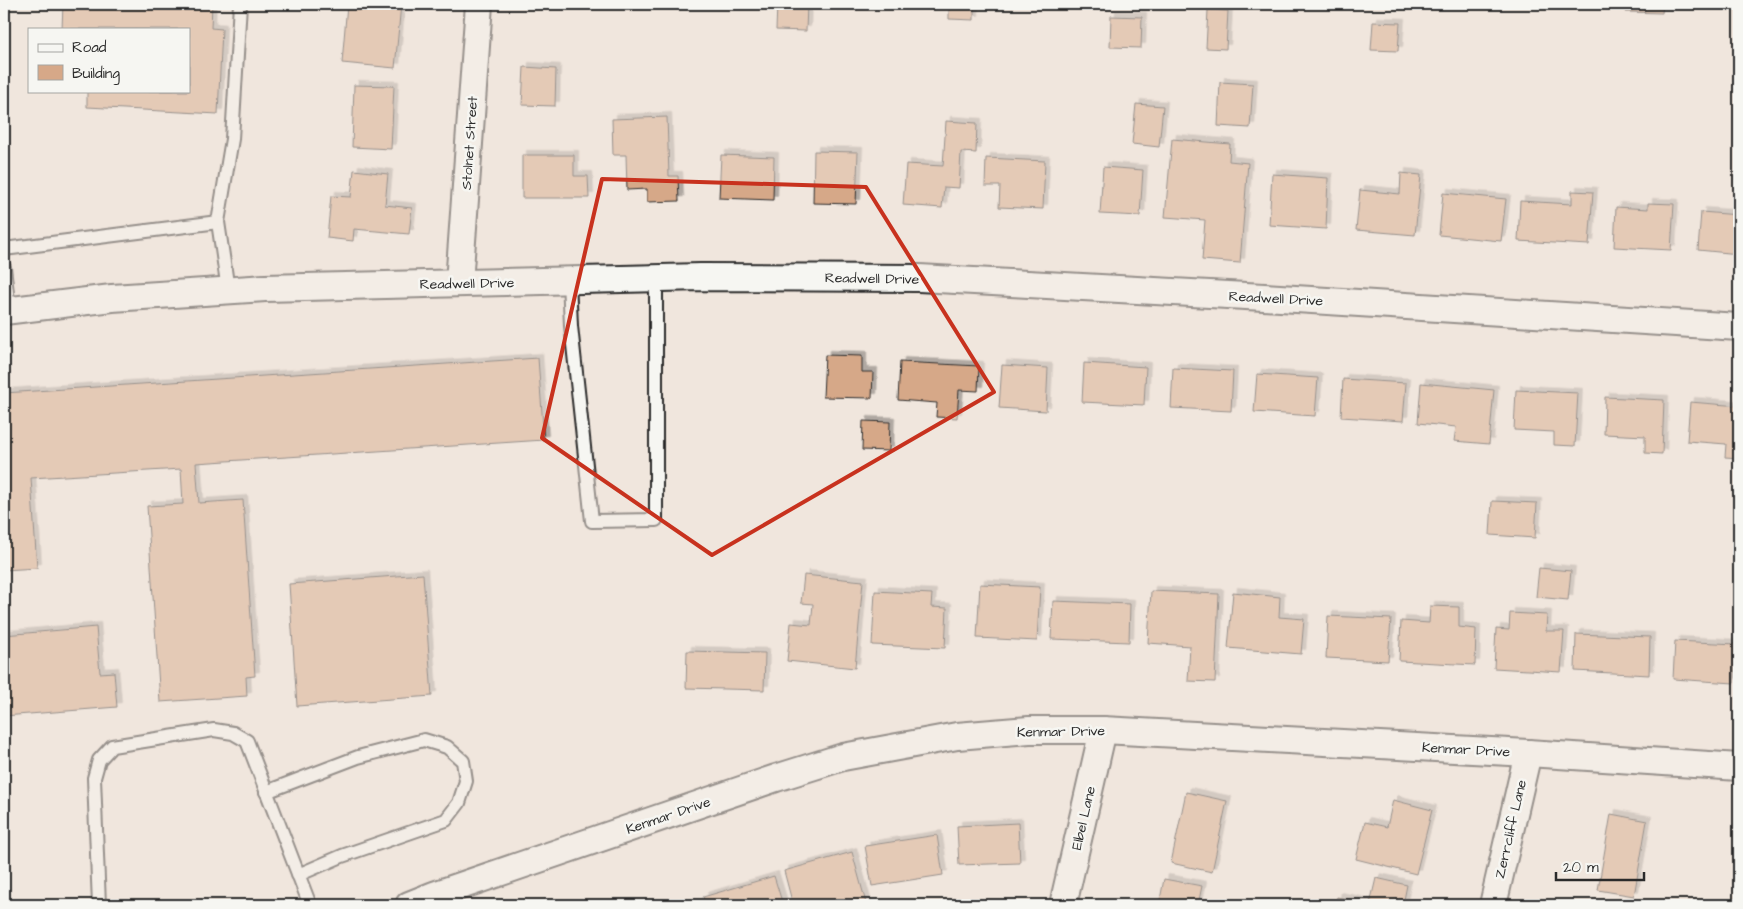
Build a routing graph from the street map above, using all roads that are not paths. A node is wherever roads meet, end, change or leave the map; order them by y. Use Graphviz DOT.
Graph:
graph roads {
  1 [pos="240,4"];
  2 [pos="479,4"];
  3 [pos="218,222"];
  4 [pos="4,249"];
  5 [pos="4,267"];
  6 [pos="656,278"];
  7 [pos="569,280"];
  8 [pos="459,283"];
  9 [pos="228,290"];
  10 [pos="6,311"];
  11 [pos="1739,328"];
  12 [pos="1103,730"];
  13 [pos="1528,753"];
  14 [pos="1739,767"];
  15 [pos="266,792"];
  16 [pos="298,875"];
  17 [pos="99,905"];
  18 [pos="310,905"];
  19 [pos="409,905"];
  20 [pos="1063,905"];
  21 [pos="1493,905"];
  1 -- 3 [label="lane"];
  2 -- 8 [label="street, Stolnet Street"];
  3 -- 4 [label="lane"];
  3 -- 9 [label="lane"];
  5 -- 10 [label="lane"];
  6 -- 7 [label="street, Readwell Drive"];
  6 -- 7 [label="lane"];
  6 -- 11 [label="street, Readwell Drive"];
  7 -- 8 [label="street, Readwell Drive"];
  8 -- 9 [label="street, Readwell Drive"];
  9 -- 10 [label="street, Readwell Drive"];
  12 -- 13 [label="street, Kenmar Drive"];
  12 -- 19 [label="street, Kenmar Drive"];
  12 -- 20 [label="street, Elbel Lane"];
  13 -- 14 [label="street, Kenmar Drive"];
  13 -- 21 [label="street, Zerrcliff Lane"];
  15 -- 16 [label="lane"];
  15 -- 16 [label="lane"];
  15 -- 17 [label="lane"];
  16 -- 18 [label="lane"];
}
